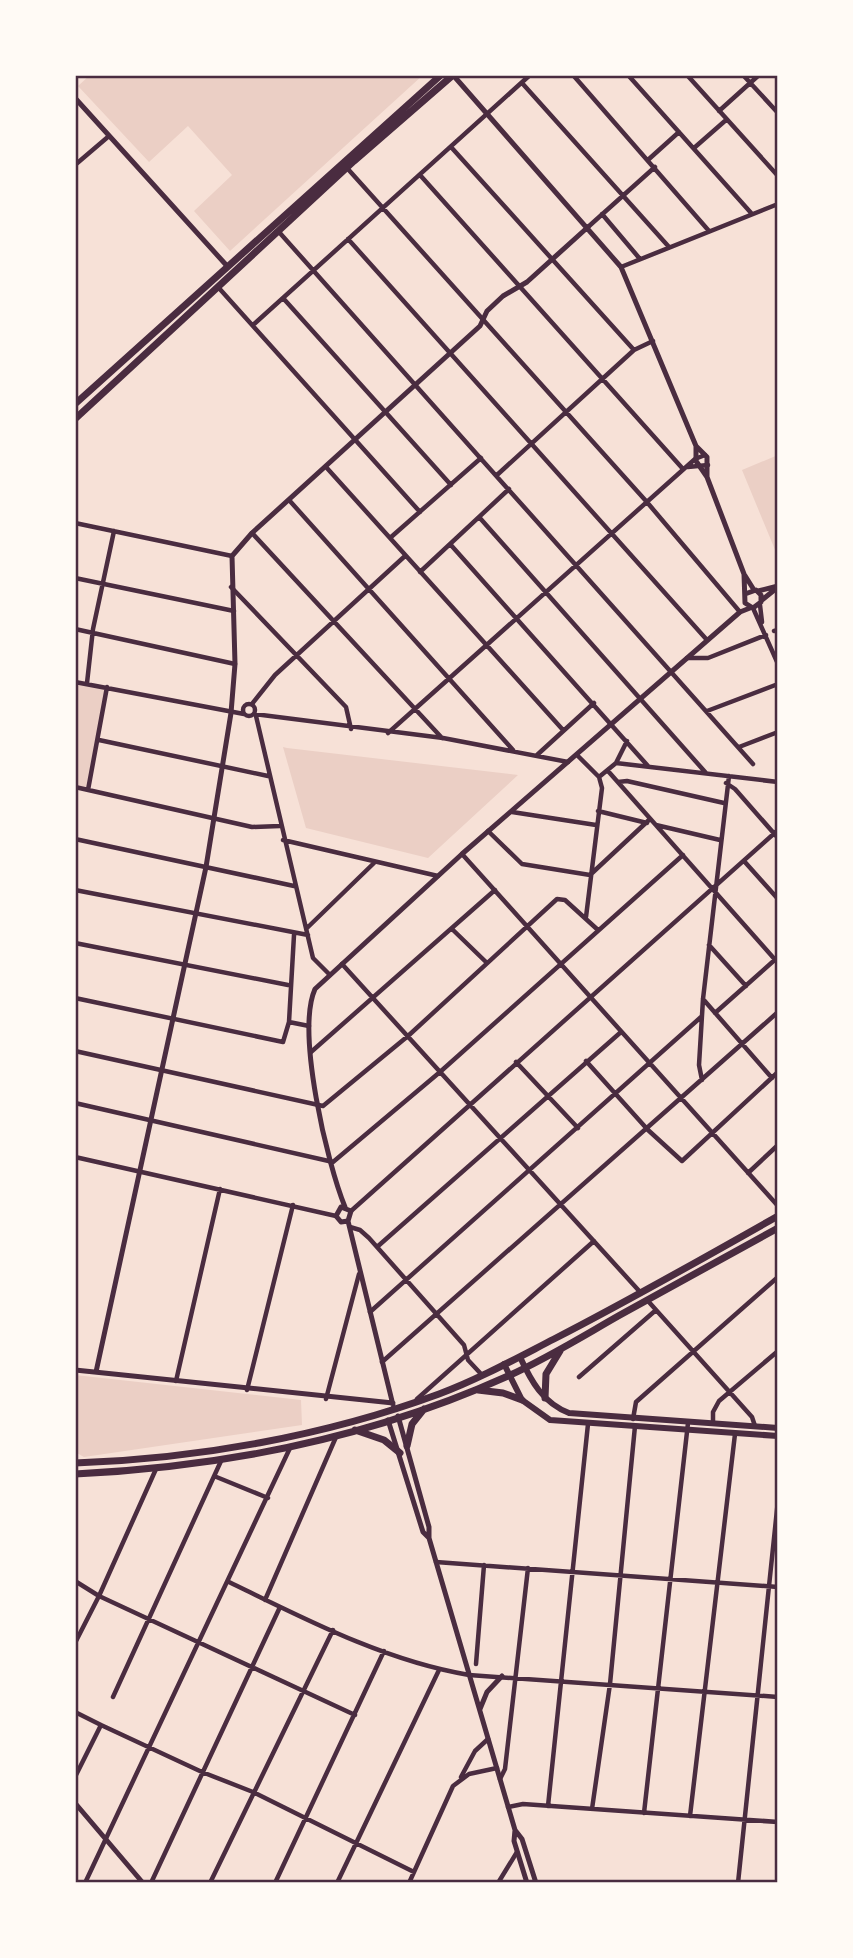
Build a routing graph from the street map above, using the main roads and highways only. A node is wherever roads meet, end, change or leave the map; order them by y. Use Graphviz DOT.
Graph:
graph roads {
  1 [pos="441,75"];
  2 [pos="453,75"];
  3 [pos="145,340"];
  4 [pos="152,347"];
  5 [pos="75,404"];
  6 [pos="75,419"];
  7 [pos="778,1216"];
  8 [pos="778,1228"];
  9 [pos="564,1347"];
  10 [pos="520,1357"];
  11 [pos="505,1364"];
  12 [pos="525,1368"];
  13 [pos="509,1376"];
  14 [pos="473,1391"];
  15 [pos="545,1398"];
  16 [pos="522,1399"];
  17 [pos="426,1407"];
  18 [pos="395,1409"];
  19 [pos="634,1423"];
  20 [pos="687,1427"];
  21 [pos="778,1429"];
  22 [pos="354,1430"];
  23 [pos="778,1436"];
  24 [pos="407,1446"];
  25 [pos="400,1453"];
  26 [pos="78,1462"];
  27 [pos="75,1474"];
  1 -- 3 [label="main road"];
  2 -- 4 [label="main road"];
  3 -- 4 [label="main road"];
  3 -- 5 [label="main road"];
  4 -- 6 [label="main road"];
  7 -- 10 [label="main road"];
  8 -- 9 [label="main road"];
  9 -- 12 [label="main road"];
  9 -- 15 [label="main road"];
  10 -- 11 [label="main road"];
  10 -- 12 [label="main road"];
  11 -- 13 [label="main road"];
  11 -- 18 [label="main road"];
  12 -- 13 [label="main road"];
  12 -- 15 [label="main road"];
  13 -- 14 [label="main road"];
  13 -- 16 [label="main road"];
  14 -- 16 [label="main road"];
  14 -- 17 [label="main road"];
  15 -- 19 [label="main road"];
  16 -- 19 [label="main road"];
  17 -- 18 [label="main road"];
  17 -- 24 [label="main road"];
  18 -- 22 [label="main road"];
  18 -- 26 [label="main road"];
  19 -- 20 [label="main road"];
  20 -- 21 [label="main road"];
  20 -- 23 [label="main road"];
  22 -- 25 [label="main road"];
  22 -- 27 [label="main road"];
}
